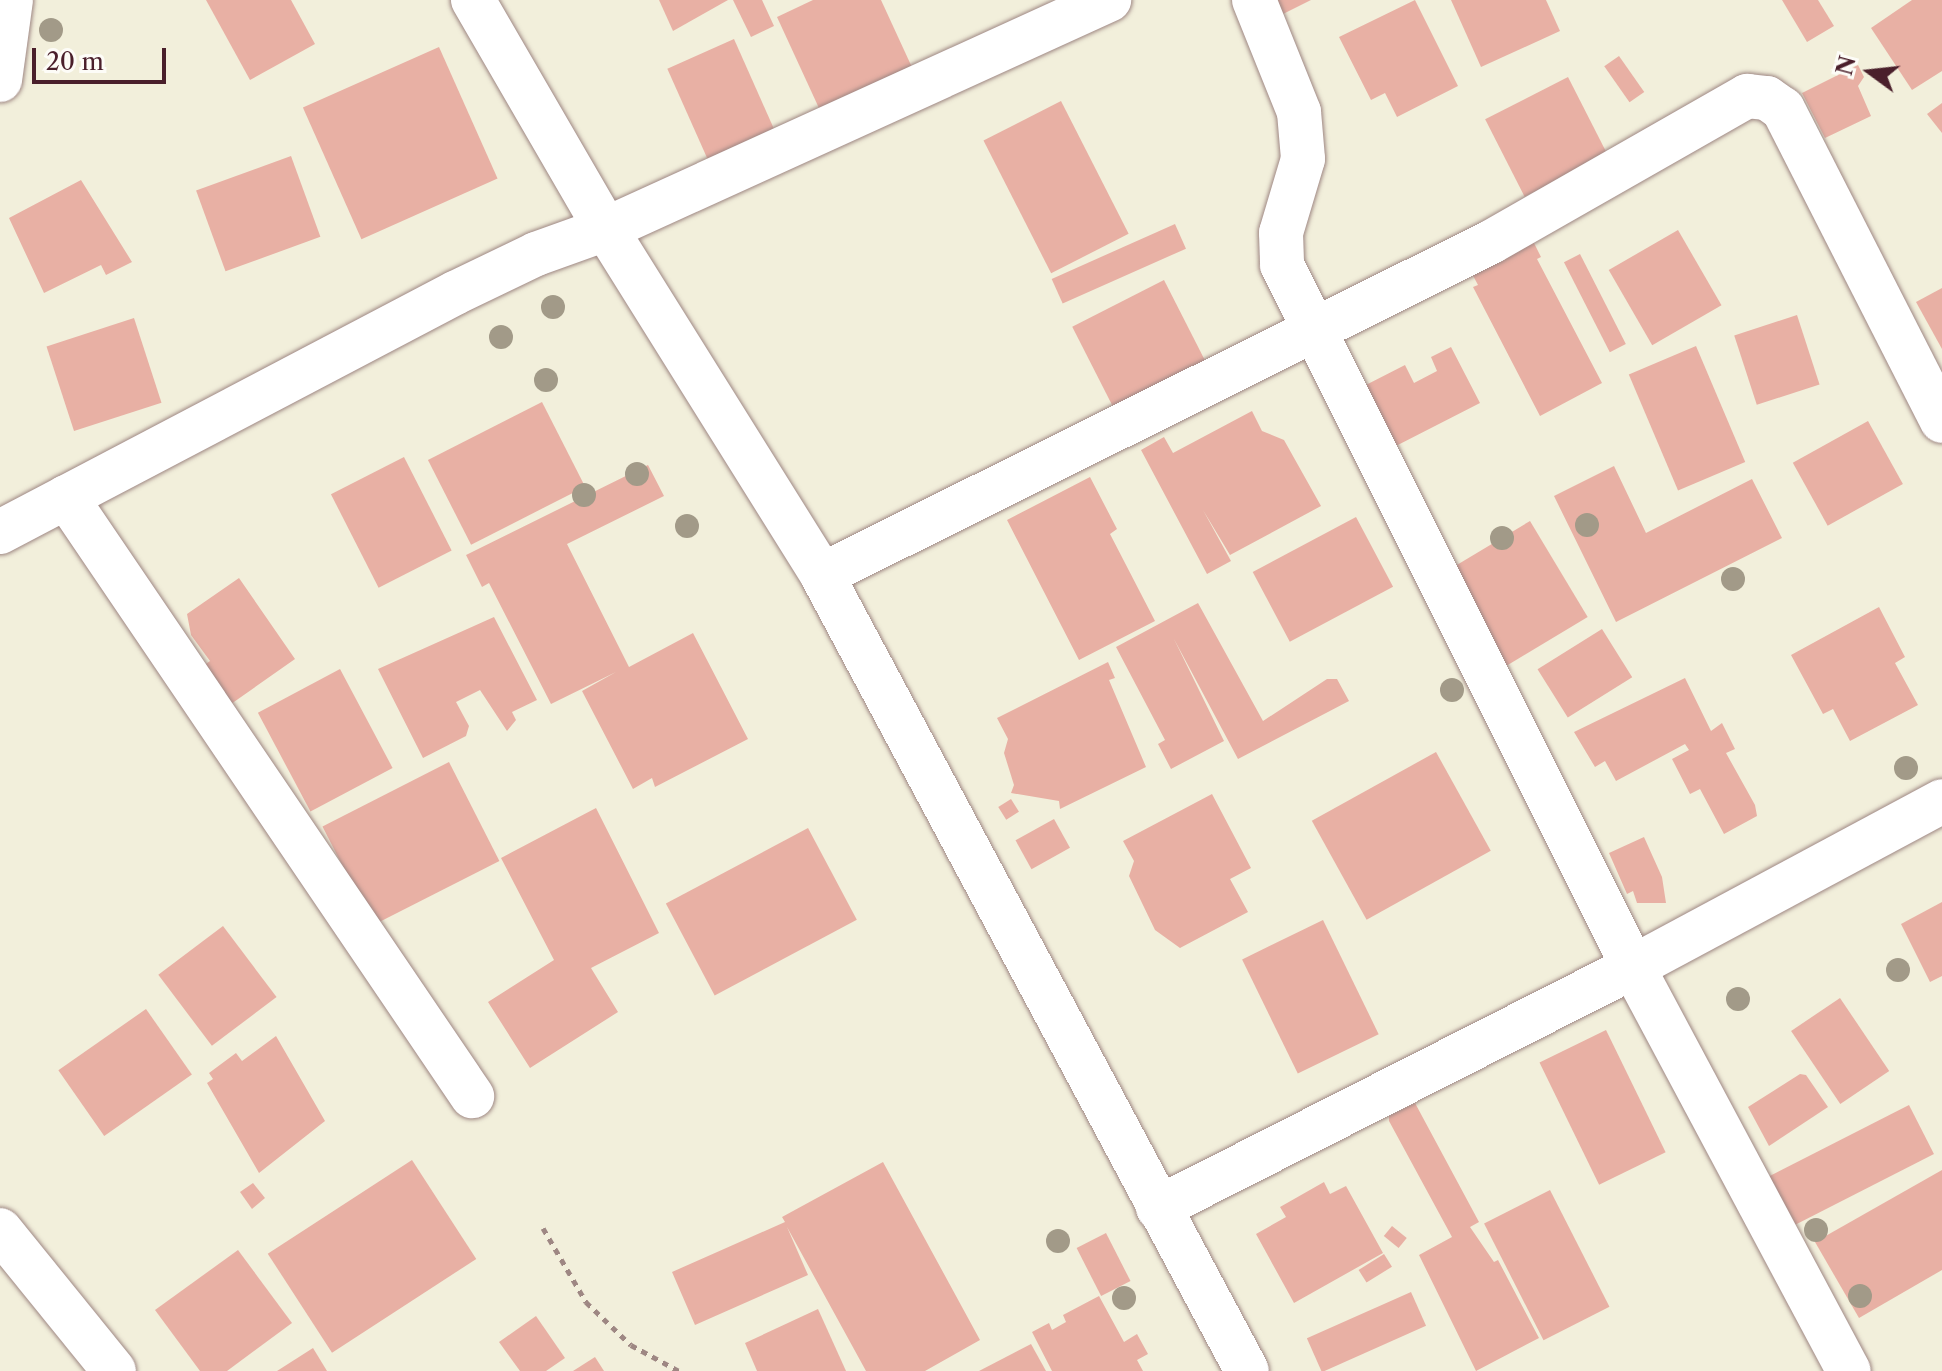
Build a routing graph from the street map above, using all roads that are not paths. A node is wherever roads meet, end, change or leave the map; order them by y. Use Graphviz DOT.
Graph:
graph roads {
  1 [pos="11,0"];
  2 [pos="473,0"];
  3 [pos="1109,0"];
  4 [pos="1254,0"];
  5 [pos="0,80"];
  6 [pos="606,229"];
  7 [pos="1314,332"];
  8 [pos="1942,421"];
  9 [pos="66,497"];
  10 [pos="0,532"];
  11 [pos="822,575"];
  12 [pos="1942,801"];
  13 [pos="1633,967"];
  14 [pos="472,1096"];
  15 [pos="1158,1208"];
  16 [pos="0,1230"];
  17 [pos="114,1371"];
  18 [pos="1247,1371"];
  19 [pos="1849,1371"];
  1 -- 5 [label="street"];
  2 -- 6 [label="street"];
  3 -- 6 [label="street"];
  4 -- 7 [label="street"];
  6 -- 9 [label="street"];
  6 -- 11 [label="street"];
  7 -- 8 [label="street"];
  7 -- 11 [label="street"];
  7 -- 13 [label="street"];
  9 -- 10 [label="street"];
  9 -- 14 [label="street"];
  11 -- 15 [label="street"];
  12 -- 13 [label="street"];
  13 -- 15 [label="street"];
  13 -- 19 [label="street"];
  15 -- 18 [label="street"];
  16 -- 17 [label="street"];
}
